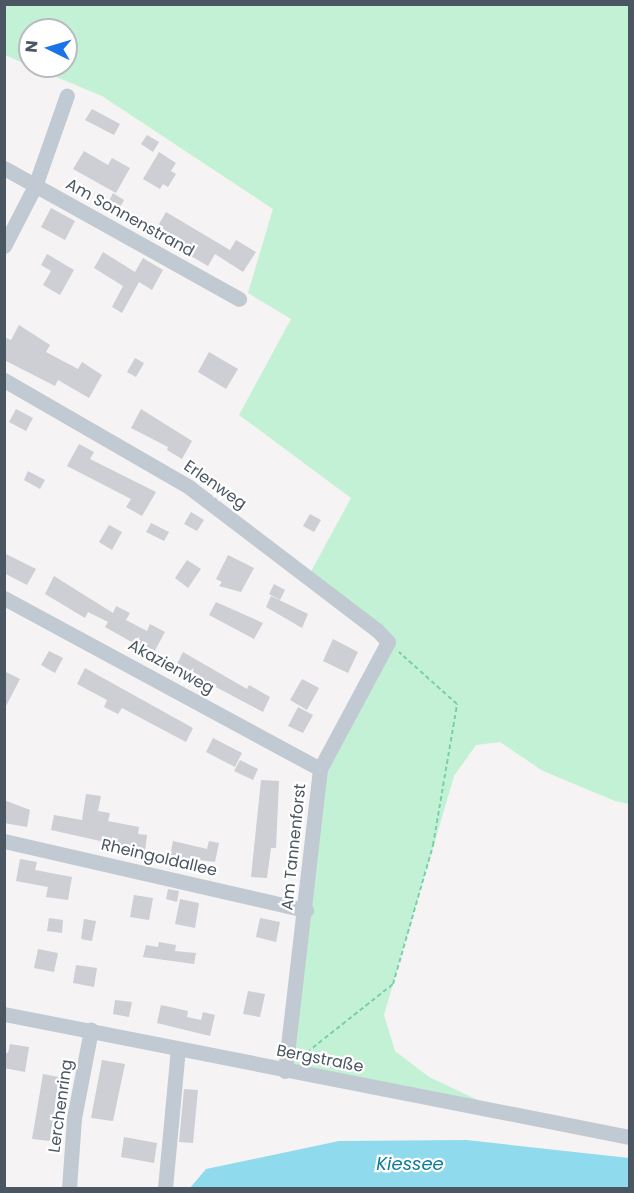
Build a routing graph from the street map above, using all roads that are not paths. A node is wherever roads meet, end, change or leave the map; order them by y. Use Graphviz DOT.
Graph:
graph roads {
  1 [pos="67,95"];
  2 [pos="4,168"];
  3 [pos="35,186"];
  4 [pos="4,246"];
  5 [pos="239,299"];
  6 [pos="4,380"];
  7 [pos="4,598"];
  8 [pos="388,642"];
  9 [pos="320,769"];
  10 [pos="4,841"];
  11 [pos="306,910"];
  12 [pos="4,1014"];
  13 [pos="91,1030"];
  14 [pos="178,1049"];
  15 [pos="285,1071"];
  16 [pos="630,1137"];
  17 [pos="69,1188"];
  18 [pos="165,1188"];
  1 -- 3 [label="street"];
  2 -- 3 [label="street, Am Sonnenstrand"];
  3 -- 4 [label="street"];
  3 -- 5 [label="street, Am Sonnenstrand"];
  6 -- 8 [label="street, Erlenweg"];
  7 -- 9 [label="street, Akazienweg"];
  8 -- 9 [label="street, Am Tannenforst"];
  9 -- 11 [label="street, Am Tannenforst"];
  10 -- 11 [label="street, Rheingoldallee"];
  11 -- 15 [label="street, Am Tannenforst"];
  12 -- 13 [label="street, Bergstraße"];
  13 -- 14 [label="street, Bergstraße"];
  13 -- 17 [label="street, Lerchenring"];
  14 -- 15 [label="street, Bergstraße"];
  14 -- 18 [label="street"];
  15 -- 16 [label="street, Bergstraße"];
}
